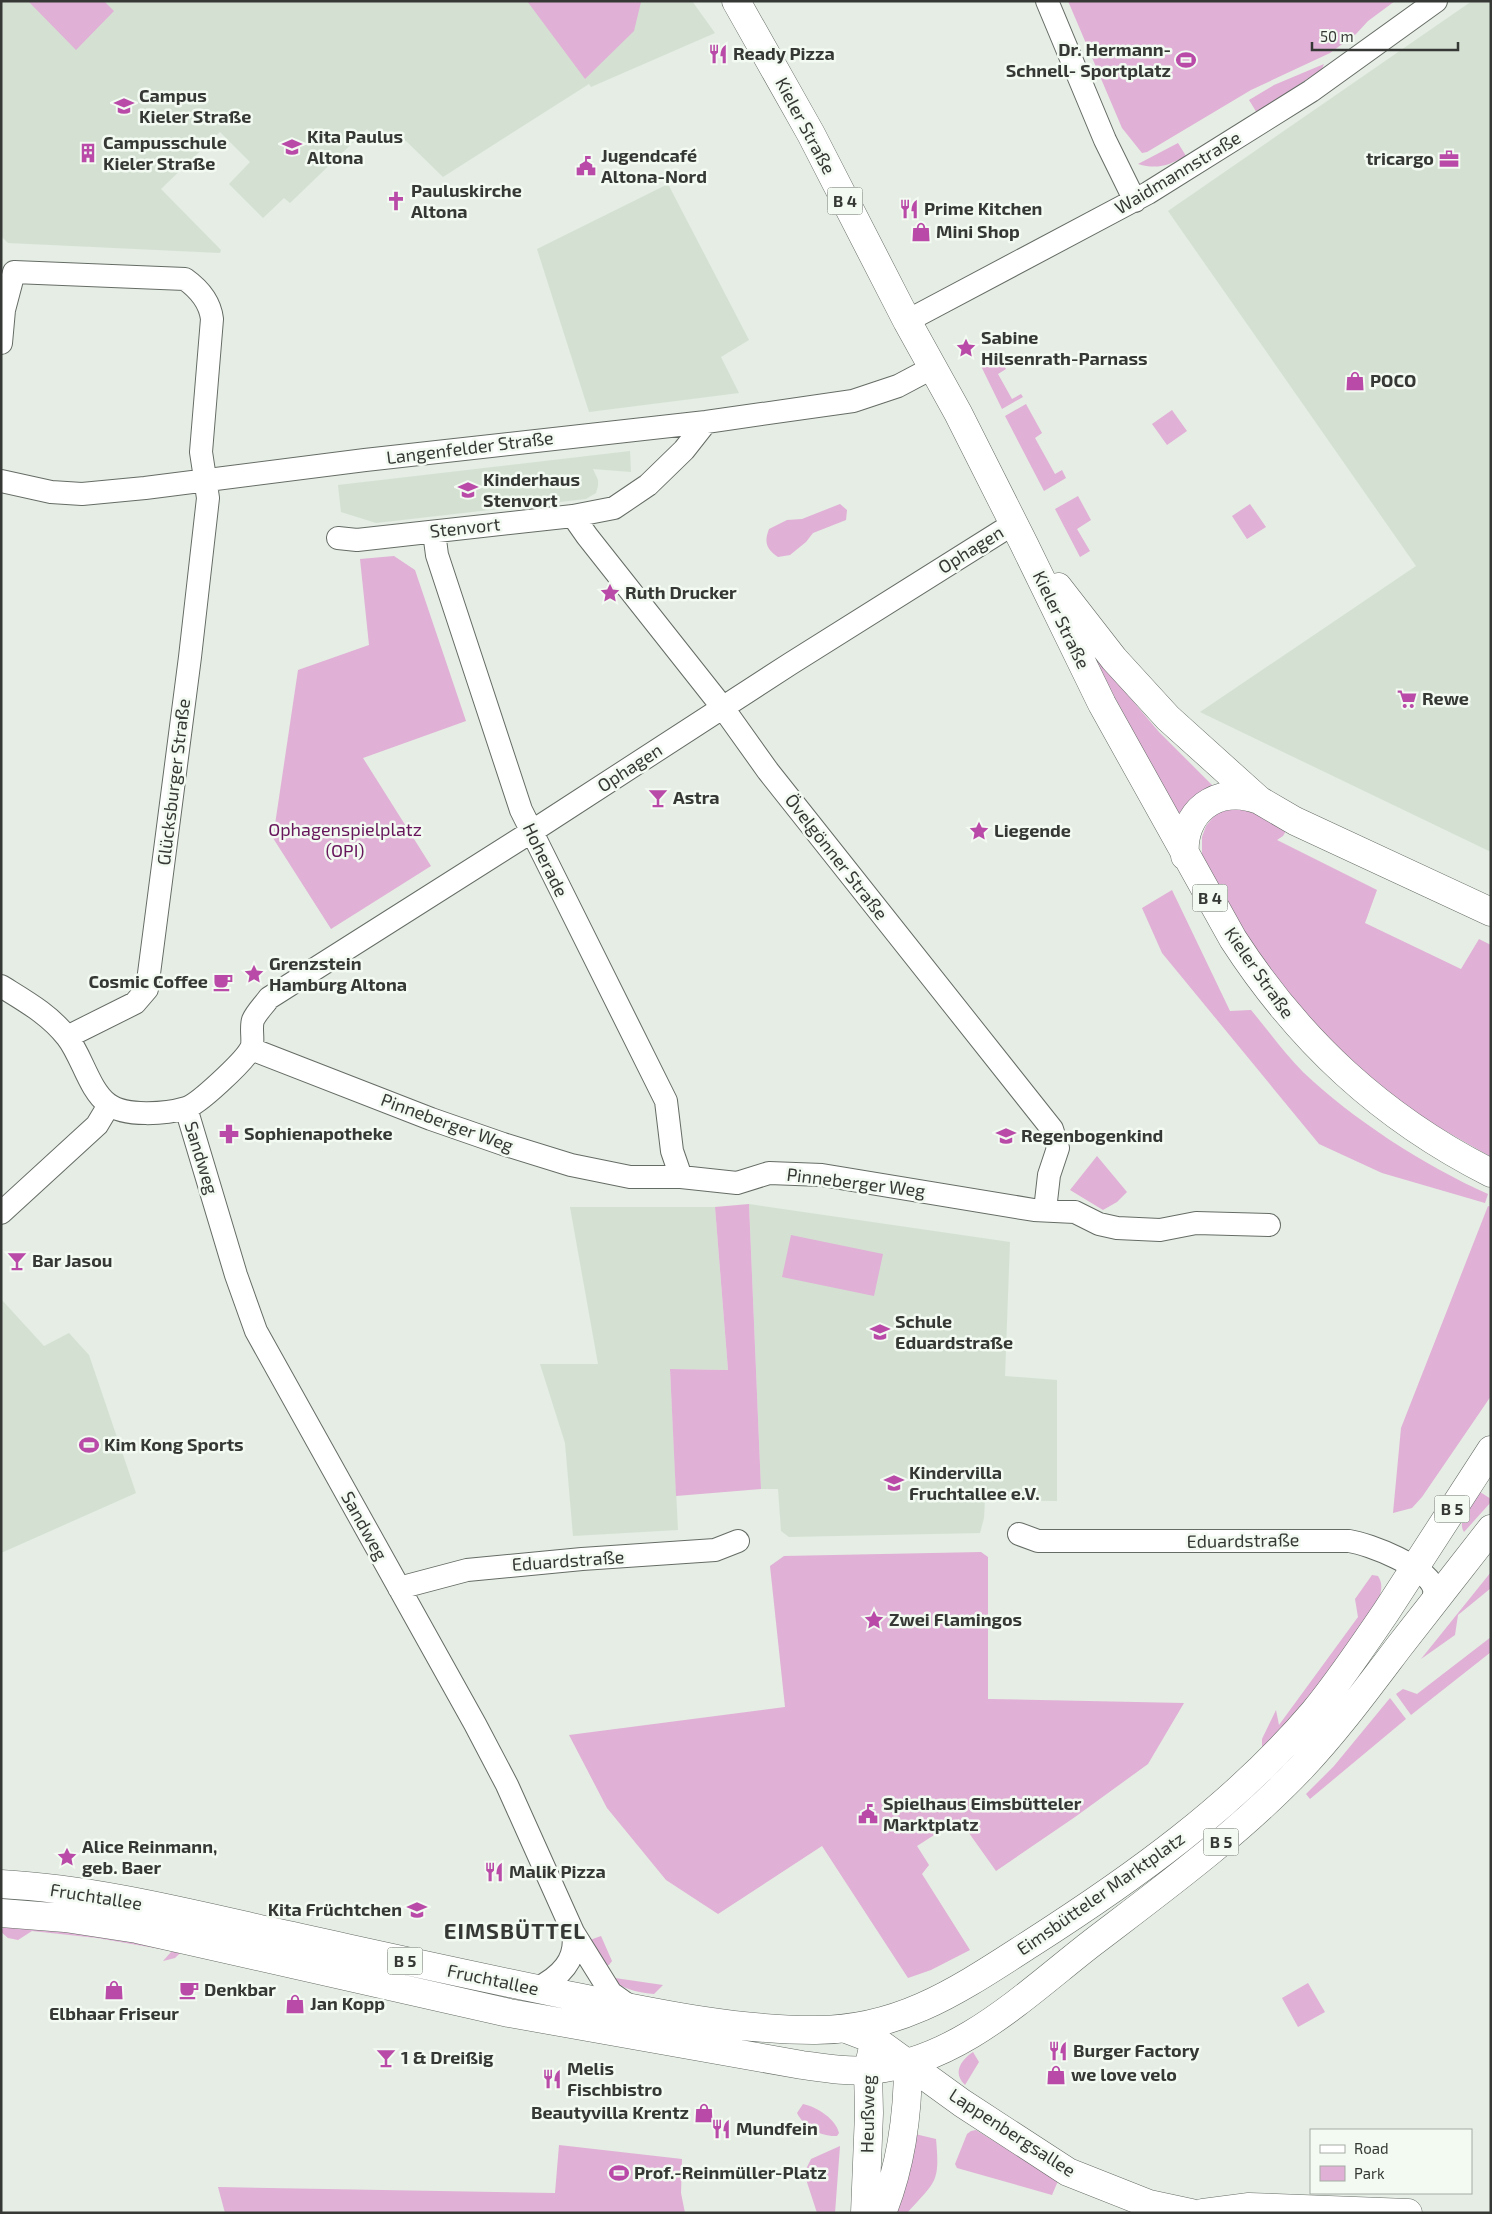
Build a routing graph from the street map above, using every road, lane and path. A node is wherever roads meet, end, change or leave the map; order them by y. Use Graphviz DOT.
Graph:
graph roads {
  1 [pos="736,1"];
  2 [pos="1047,1"];
  3 [pos="1436,1"];
  4 [pos="1135,201"];
  5 [pos="7,264"];
  6 [pos="906,321"];
  7 [pos="1,343"];
  8 [pos="932,368"];
  9 [pos="706,422"];
  10 [pos="205,480"];
  11 [pos="1,481"];
  12 [pos="573,516"];
  13 [pos="434,532"];
  14 [pos="1019,534"];
  15 [pos="338,538"];
  16 [pos="723,708"];
  17 [pos="1259,800"];
  18 [pos="531,832"];
  19 [pos="1185,856"];
  20 [pos="1491,912"];
  21 [pos="1,986"];
  22 [pos="67,1037"];
  23 [pos="251,1049"];
  24 [pos="109,1105"];
  25 [pos="186,1108"];
  26 [pos="1491,1173"];
  27 [pos="681,1177"];
  28 [pos="1045,1210"];
  29 [pos="1,1213"];
  30 [pos="1269,1225"];
  31 [pos="1491,1450"];
  32 [pos="1491,1530"];
  33 [pos="1019,1534"];
  34 [pos="738,1541"];
  35 [pos="1414,1568"];
  36 [pos="399,1588"];
  37 [pos="1429,1608"];
  38 [pos="1,1884"];
  39 [pos="1,1913"];
  40 [pos="573,1932"];
  41 [pos="536,1989"];
  42 [pos="633,2008"];
  43 [pos="810,2030"];
  44 [pos="882,2030"];
  45 [pos="908,2062"];
  46 [pos="802,2065"];
  47 [pos="868,2070"];
  48 [pos="865,2213"];
  49 [pos="882,2213"];
  50 [pos="1191,2213"];
  51 [pos="1204,2213"];
  52 [pos="1408,2213"];
  1 -- 6 [label="main road, Kieler Straße / B 4"];
  2 -- 4 [label="street"];
  3 -- 4 [label="street, Waidmannstraße"];
  4 -- 6 [label="street, Waidmannstraße"];
  5 -- 7 [label="street"];
  5 -- 10 [label="street, Glücksburger Straße"];
  6 -- 8 [label="main road, Kieler Straße / B 4"];
  8 -- 9 [label="street, Langenfelder Straße"];
  8 -- 14 [label="main road, Kieler Straße / B 4"];
  9 -- 10 [label="street, Langenfelder Straße"];
  9 -- 12 [label="street, Stenvort"];
  10 -- 11 [label="street, Langenfelder Straße"];
  10 -- 22 [label="street, Glücksburger Straße"];
  12 -- 13 [label="street, Stenvort"];
  12 -- 16 [label="street, Övelgönner Straße"];
  13 -- 15 [label="street, Stenvort"];
  13 -- 18 [label="street, Hoherade"];
  14 -- 16 [label="street, Ophagen"];
  14 -- 17 [label="main road, Kieler Straße / B 4"];
  14 -- 19 [label="main road, Kieler Straße / B 4"];
  16 -- 18 [label="street, Ophagen"];
  16 -- 28 [label="street, Övelgönner Straße"];
  17 -- 19 [label="main road, B 4"];
  17 -- 20 [label="main road, Kieler Straße / B 4"];
  18 -- 23 [label="street, Ophagen"];
  18 -- 27 [label="street, Hoherade"];
  19 -- 26 [label="main road, Kieler Straße / B 4"];
  21 -- 22 [label="street"];
  22 -- 24 [label="street"];
  23 -- 25 [label="street"];
  23 -- 27 [label="street, Pinneberger Weg"];
  24 -- 25 [label="street"];
  24 -- 29 [label="street"];
  25 -- 36 [label="street, Sandweg"];
  27 -- 28 [label="street, Pinneberger Weg"];
  28 -- 30 [label="street, Pinneberger Weg"];
  31 -- 35 [label="main road, Eimsbütteler Marktplatz / B 5"];
  32 -- 37 [label="main road, Eimsbütteler Marktplatz / B 5"];
  33 -- 35 [label="street, Eduardstraße"];
  34 -- 36 [label="street, Eduardstraße"];
  35 -- 37 [label="street, Eduardstraße"];
  35 -- 44 [label="main road, Eimsbütteler Marktplatz / B 5"];
  36 -- 40 [label="street, Sandweg"];
  37 -- 45 [label="main road, Eimsbütteler Marktplatz / B 5"];
  38 -- 41 [label="main road, Fruchtallee / B 5"];
  39 -- 46 [label="main road, Fruchtallee / B 5"];
  40 -- 41 [label="street, Sandweg"];
  40 -- 42 [label="street, Sandweg"];
  41 -- 42 [label="main road, Fruchtallee / B 5"];
  42 -- 43 [label="main road, Fruchtallee / B 5"];
  43 -- 44 [label="main road, Eimsbütteler Marktplatz / B 5"];
  44 -- 45 [label="main road, Lappenbergsallee"];
  44 -- 47 [label="main road, Heußweg"];
  45 -- 47 [label="main road, Eimsbütteler Marktplatz / B 5"];
  45 -- 49 [label="main road, Heußweg"];
  45 -- 50 [label="main road, Lappenbergsallee"];
  46 -- 47 [label="main road, Eimsbütteler Marktplatz / B 5"];
  47 -- 48 [label="main road, Heußweg"];
  51 -- 52 [label="main road"];
}
